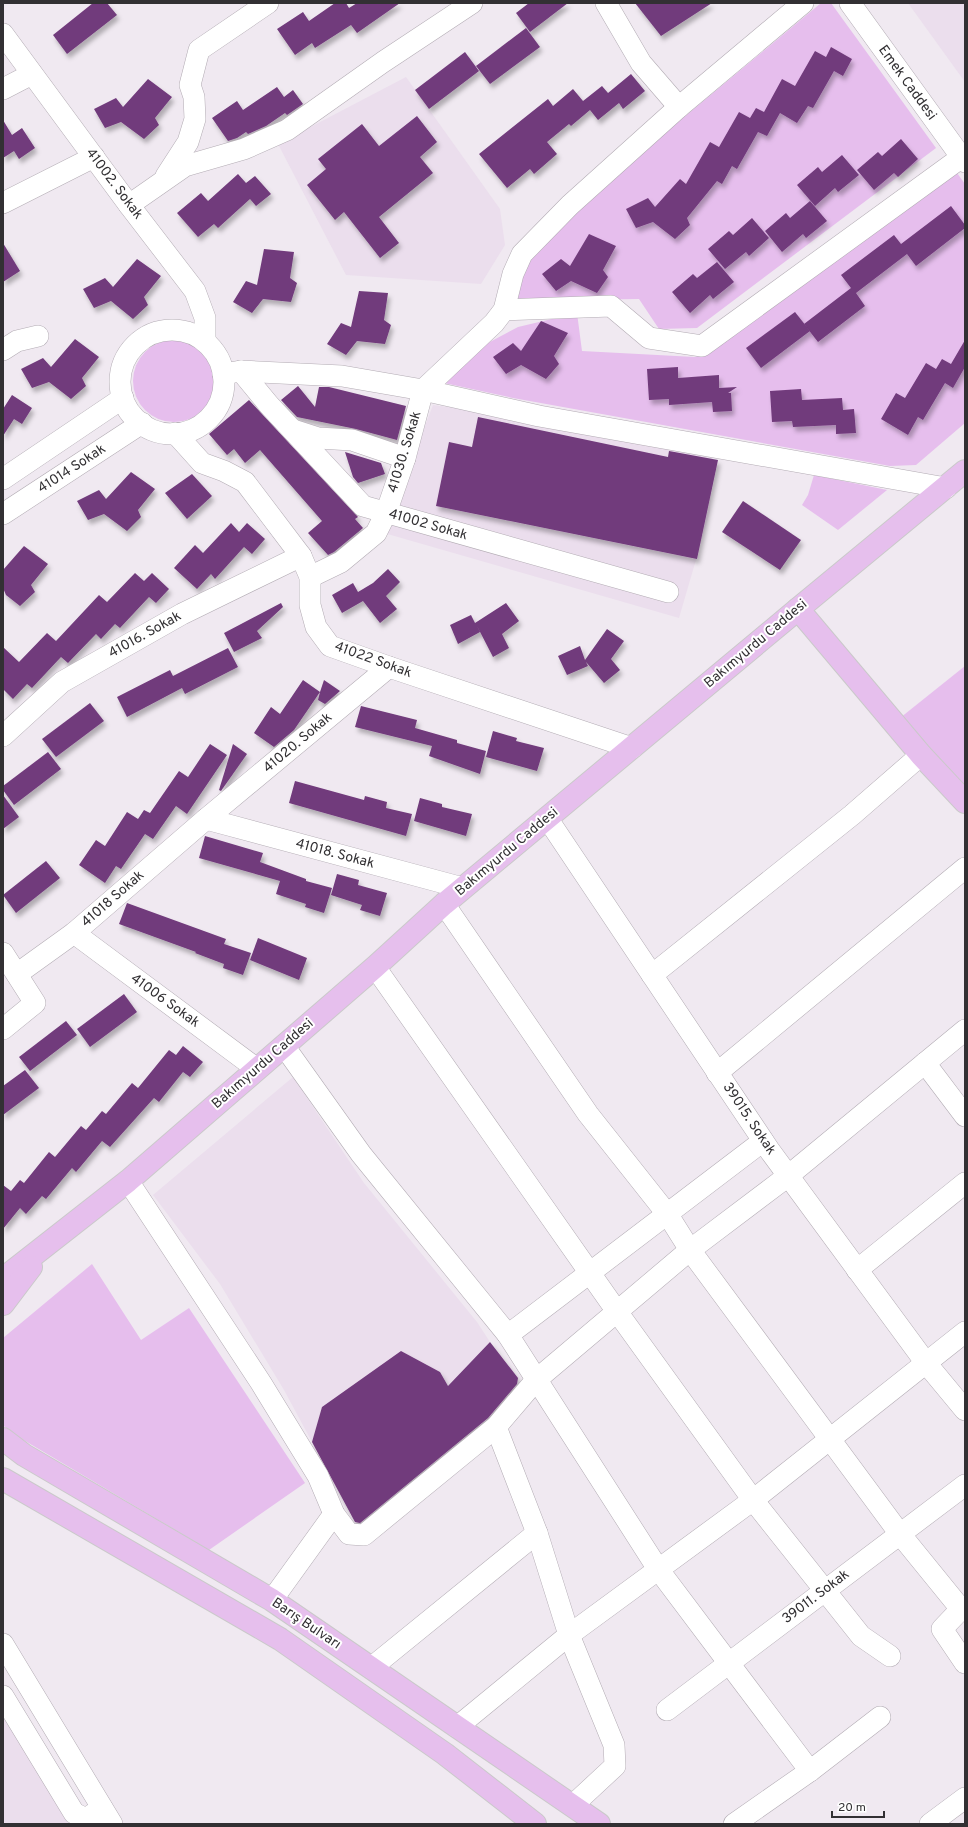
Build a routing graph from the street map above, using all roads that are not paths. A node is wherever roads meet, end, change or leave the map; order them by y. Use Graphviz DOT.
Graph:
graph roads {
  1 [pos="268,3"];
  2 [pos="472,3"];
  3 [pos="606,3"];
  4 [pos="803,3"];
  5 [pos="850,3"];
  6 [pos="3,34"];
  7 [pos="32,74"];
  8 [pos="3,88"];
  9 [pos="679,107"];
  10 [pos="94,157"];
  11 [pos="963,160"];
  12 [pos="163,182"];
  13 [pos="3,203"];
  14 [pos="129,205"];
  15 [pos="504,310"];
  16 [pos="38,336"];
  17 [pos="205,341"];
  18 [pos="3,350"];
  19 [pos="232,372"];
  20 [pos="423,390"];
  21 [pos="123,398"];
  22 [pos="142,423"];
  23 [pos="292,430"];
  24 [pos="175,433"];
  25 [pos="405,458"];
  26 [pos="965,472"];
  27 [pos="3,479"];
  28 [pos="946,488"];
  29 [pos="386,513"];
  30 [pos="3,514"];
  31 [pos="301,556"];
  32 [pos="310,577"];
  33 [pos="668,592"];
  34 [pos="798,609"];
  35 [pos="390,667"];
  36 [pos="3,736"];
  37 [pos="632,748"];
  38 [pos="921,754"];
  39 [pos="965,802"];
  40 [pos="547,818"];
  41 [pos="206,819"];
  42 [pos="965,868"];
  43 [pos="463,888"];
  44 [pos="444,904"];
  45 [pos="74,933"];
  46 [pos="3,952"];
  47 [pos="375,967"];
  48 [pos="17,974"];
  49 [pos="652,975"];
  50 [pos="3,1029"];
  51 [pos="965,1030"];
  52 [pos="284,1046"];
  53 [pos="925,1063"];
  54 [pos="256,1069"];
  55 [pos="717,1073"];
  56 [pos="965,1116"];
  57 [pos="763,1141"];
  58 [pos="788,1176"];
  59 [pos="128,1181"];
  60 [pos="965,1183"];
  61 [pos="668,1215"];
  62 [pos="54,1238"];
  63 [pos="690,1250"];
  64 [pos="857,1270"];
  65 [pos="589,1273"];
  66 [pos="3,1279"];
  67 [pos="3,1304"];
  68 [pos="618,1313"];
  69 [pos="965,1332"];
  70 [pos="508,1336"];
  71 [pos="926,1363"];
  72 [pos="536,1380"];
  73 [pos="965,1410"];
  74 [pos="496,1427"];
  75 [pos="830,1438"];
  76 [pos="3,1439"];
  77 [pos="3,1480"];
  78 [pos="965,1484"];
  79 [pos="753,1500"];
  80 [pos="334,1514"];
  81 [pos="537,1533"];
  82 [pos="900,1534"];
  83 [pos="658,1569"];
  84 [pos="824,1591"];
  85 [pos="272,1600"];
  86 [pos="963,1607"];
  87 [pos="569,1635"];
  88 [pos="3,1644"];
  89 [pos="890,1656"];
  90 [pos="729,1663"];
  91 [pos="965,1663"];
  92 [pos="371,1668"];
  93 [pos="3,1696"];
  94 [pos="667,1710"];
  95 [pos="880,1717"];
  96 [pos="457,1727"];
  97 [pos="810,1770"];
  98 [pos="965,1798"];
  99 [pos="573,1804"];
  100 [pos="107,1816"];
  101 [pos="535,1824"];
  102 [pos="599,1824"];
  103 [pos="734,1824"];
  104 [pos="930,1824"];
  1 -- 12 [label="street"];
  2 -- 12 [label="street"];
  3 -- 9 [label="street"];
  4 -- 9 [label="street"];
  5 -- 11 [label="street, Emek Caddesi"];
  6 -- 7 [label="street, 41002. Sokak"];
  7 -- 8 [label="street"];
  7 -- 10 [label="street, 41002. Sokak"];
  9 -- 15 [label="street"];
  10 -- 13 [label="street"];
  10 -- 14 [label="street, 41002. Sokak"];
  11 -- 15 [label="street"];
  12 -- 14 [label="street"];
  14 -- 17 [label="street, 41002. Sokak"];
  15 -- 20 [label="street"];
  16 -- 18 [label="street"];
  17 -- 19 [label="street"];
  17 -- 21 [label="street"];
  19 -- 20 [label="street"];
  19 -- 23 [label="street, 41002 Sokak"];
  19 -- 24 [label="street"];
  20 -- 25 [label="street, 41030. Sokak"];
  20 -- 28 [label="street"];
  21 -- 22 [label="street"];
  21 -- 27 [label="street"];
  22 -- 24 [label="street"];
  22 -- 30 [label="street, 41014 Sokak"];
  23 -- 25 [label="street"];
  23 -- 29 [label="street, 41002 Sokak"];
  24 -- 31 [label="street, 41022 Sokak"];
  25 -- 29 [label="street, 41030. Sokak"];
  26 -- 28 [label="main road, Bakımyurdu Caddesi"];
  28 -- 34 [label="main road, Bakımyurdu Caddesi"];
  29 -- 32 [label="street, 41030. Sokak"];
  29 -- 33 [label="street, 41002 Sokak"];
  31 -- 32 [label="street, 41022 Sokak"];
  31 -- 36 [label="street, 41016. Sokak"];
  32 -- 35 [label="street, 41022 Sokak"];
  34 -- 37 [label="main road, Bakımyurdu Caddesi"];
  34 -- 38 [label="main road"];
  35 -- 37 [label="street, 41022 Sokak"];
  35 -- 41 [label="street, 41020. Sokak"];
  37 -- 40 [label="main road, Bakımyurdu Caddesi"];
  38 -- 39 [label="main road"];
  38 -- 49 [label="street"];
  40 -- 43 [label="main road, Bakımyurdu Caddesi"];
  40 -- 49 [label="street, 39015. Sokak"];
  41 -- 43 [label="street, 41018. Sokak"];
  41 -- 45 [label="street, 41018 Sokak"];
  42 -- 55 [label="street"];
  43 -- 44 [label="main road, Bakımyurdu Caddesi"];
  44 -- 47 [label="main road, Bakımyurdu Caddesi"];
  44 -- 61 [label="street"];
  45 -- 48 [label="street, 41018 Sokak"];
  45 -- 54 [label="street, 41006 Sokak"];
  46 -- 48 [label="street"];
  47 -- 52 [label="main road, Bakımyurdu Caddesi"];
  47 -- 65 [label="street"];
  48 -- 50 [label="street"];
  49 -- 55 [label="street, 39015. Sokak"];
  51 -- 53 [label="street"];
  52 -- 54 [label="main road, Bakımyurdu Caddesi"];
  52 -- 70 [label="street"];
  53 -- 56 [label="street"];
  53 -- 58 [label="street"];
  54 -- 59 [label="main road, Bakımyurdu Caddesi"];
  55 -- 57 [label="street, 39015. Sokak"];
  57 -- 58 [label="street, 39015. Sokak"];
  57 -- 61 [label="street"];
  58 -- 63 [label="street"];
  58 -- 64 [label="street, 39015. Sokak"];
  59 -- 62 [label="main road, Bakımyurdu Caddesi"];
  59 -- 80 [label="street"];
  60 -- 64 [label="street"];
  61 -- 63 [label="street"];
  61 -- 65 [label="street"];
  62 -- 66 [label="main road, Bakımyurdu Caddesi"];
  62 -- 67 [label="main road, Bakımyurdu Caddesi"];
  63 -- 68 [label="street"];
  63 -- 75 [label="street"];
  64 -- 71 [label="street, 39015. Sokak"];
  65 -- 68 [label="street"];
  65 -- 70 [label="street"];
  68 -- 72 [label="street"];
  68 -- 79 [label="street"];
  69 -- 71 [label="street"];
  70 -- 72 [label="street"];
  71 -- 73 [label="street, 39015. Sokak"];
  71 -- 75 [label="street"];
  72 -- 74 [label="street"];
  72 -- 83 [label="street"];
  74 -- 80 [label="street"];
  74 -- 81 [label="street"];
  75 -- 79 [label="street"];
  75 -- 82 [label="street"];
  76 -- 85 [label="main road, Barış Bulvarı"];
  77 -- 101 [label="main road, Barış Bulvarı"];
  78 -- 82 [label="street, 39011. Sokak"];
  79 -- 83 [label="street"];
  79 -- 84 [label="street"];
  80 -- 85 [label="street"];
  81 -- 87 [label="street"];
  81 -- 92 [label="street"];
  82 -- 84 [label="street, 39011. Sokak"];
  82 -- 86 [label="street"];
  83 -- 87 [label="street"];
  83 -- 90 [label="street"];
  84 -- 89 [label="street"];
  84 -- 90 [label="street, 39011. Sokak"];
  85 -- 92 [label="main road, Barış Bulvarı"];
  86 -- 91 [label="street"];
  87 -- 96 [label="street"];
  87 -- 99 [label="street"];
  88 -- 100 [label="street"];
  90 -- 94 [label="street, 39011. Sokak"];
  90 -- 97 [label="street"];
  92 -- 96 [label="main road, Barış Bulvarı"];
  93 -- 100 [label="street"];
  95 -- 97 [label="street"];
  96 -- 99 [label="main road, Barış Bulvarı"];
  97 -- 103 [label="street"];
  98 -- 104 [label="street"];
  99 -- 102 [label="main road, Barış Bulvarı"];
}
